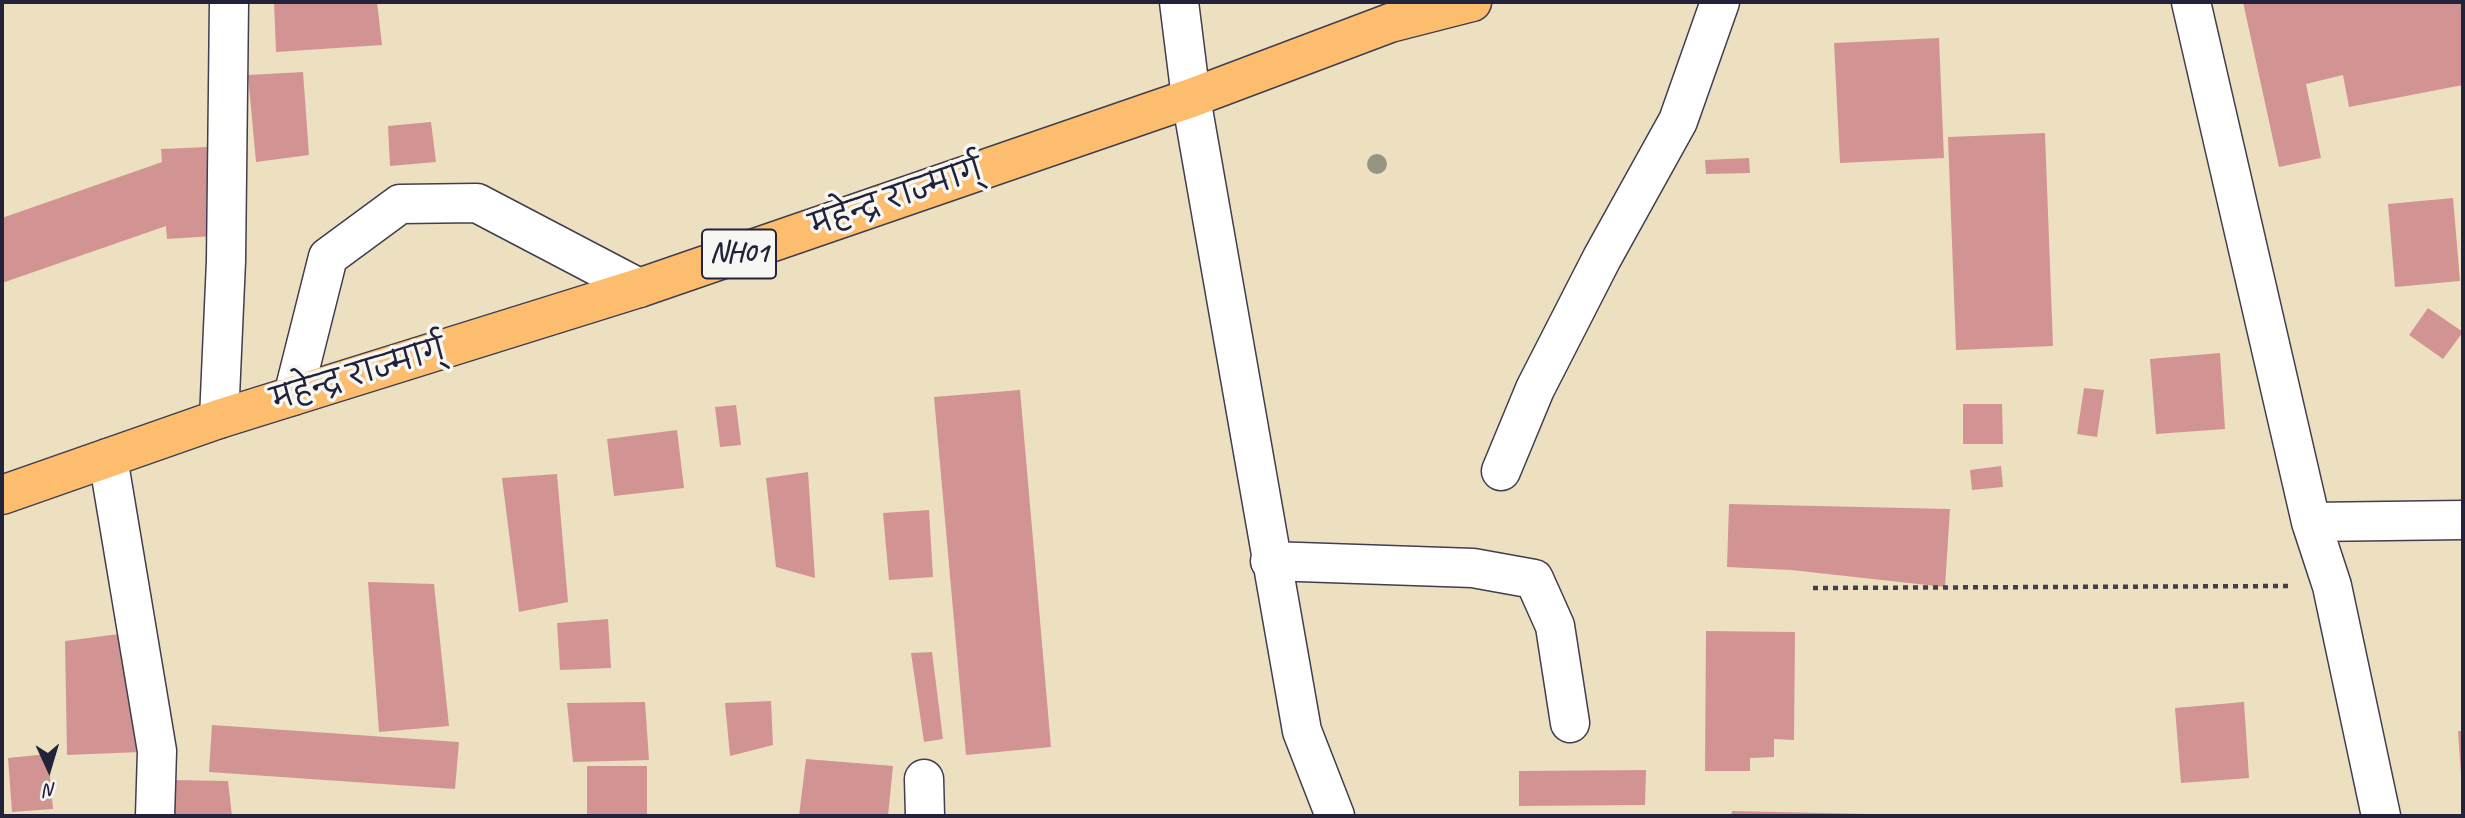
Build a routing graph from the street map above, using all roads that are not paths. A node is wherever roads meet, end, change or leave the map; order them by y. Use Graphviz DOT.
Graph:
graph roads {
  1 [pos="229,2"];
  2 [pos="1179,2"];
  3 [pos="1472,2"];
  4 [pos="1720,2"];
  5 [pos="2191,2"];
  6 [pos="1388,12"];
  7 [pos="1191,98"];
  8 [pos="639,288"];
  9 [pos="293,396"];
  10 [pos="219,419"];
  11 [pos="108,458"];
  12 [pos="1501,471"];
  13 [pos="2,495"];
  14 [pos="2463,520"];
  15 [pos="2311,522"];
  16 [pos="1270,561"];
  17 [pos="1570,723"];
  18 [pos="925,779"];
  19 [pos="155,816"];
  20 [pos="925,816"];
  21 [pos="1335,816"];
  22 [pos="2381,816"];
  1 -- 10 [label="street"];
  2 -- 7 [label="street"];
  3 -- 6 [label="highway, महेन्द्र राज्मार्ग् / NH01"];
  4 -- 12 [label="street"];
  5 -- 15 [label="street"];
  6 -- 7 [label="highway, महेन्द्र राज्मार्ग् / NH01"];
  7 -- 8 [label="highway, महेन्द्र राज्मार्ग् / NH01"];
  7 -- 16 [label="street"];
  8 -- 9 [label="highway, महेन्द्र राज्मार्ग् / NH01"];
  8 -- 9 [label="street"];
  9 -- 10 [label="highway, महेन्द्र राज्मार्ग् / NH01"];
  10 -- 11 [label="highway, महेन्द्र राज्मार्ग् / NH01"];
  11 -- 13 [label="highway, महेन्द्र राज्मार्ग् / NH01"];
  11 -- 19 [label="street"];
  14 -- 15 [label="street"];
  15 -- 22 [label="street"];
  16 -- 17 [label="street"];
  16 -- 21 [label="street"];
  18 -- 20 [label="street"];
}
